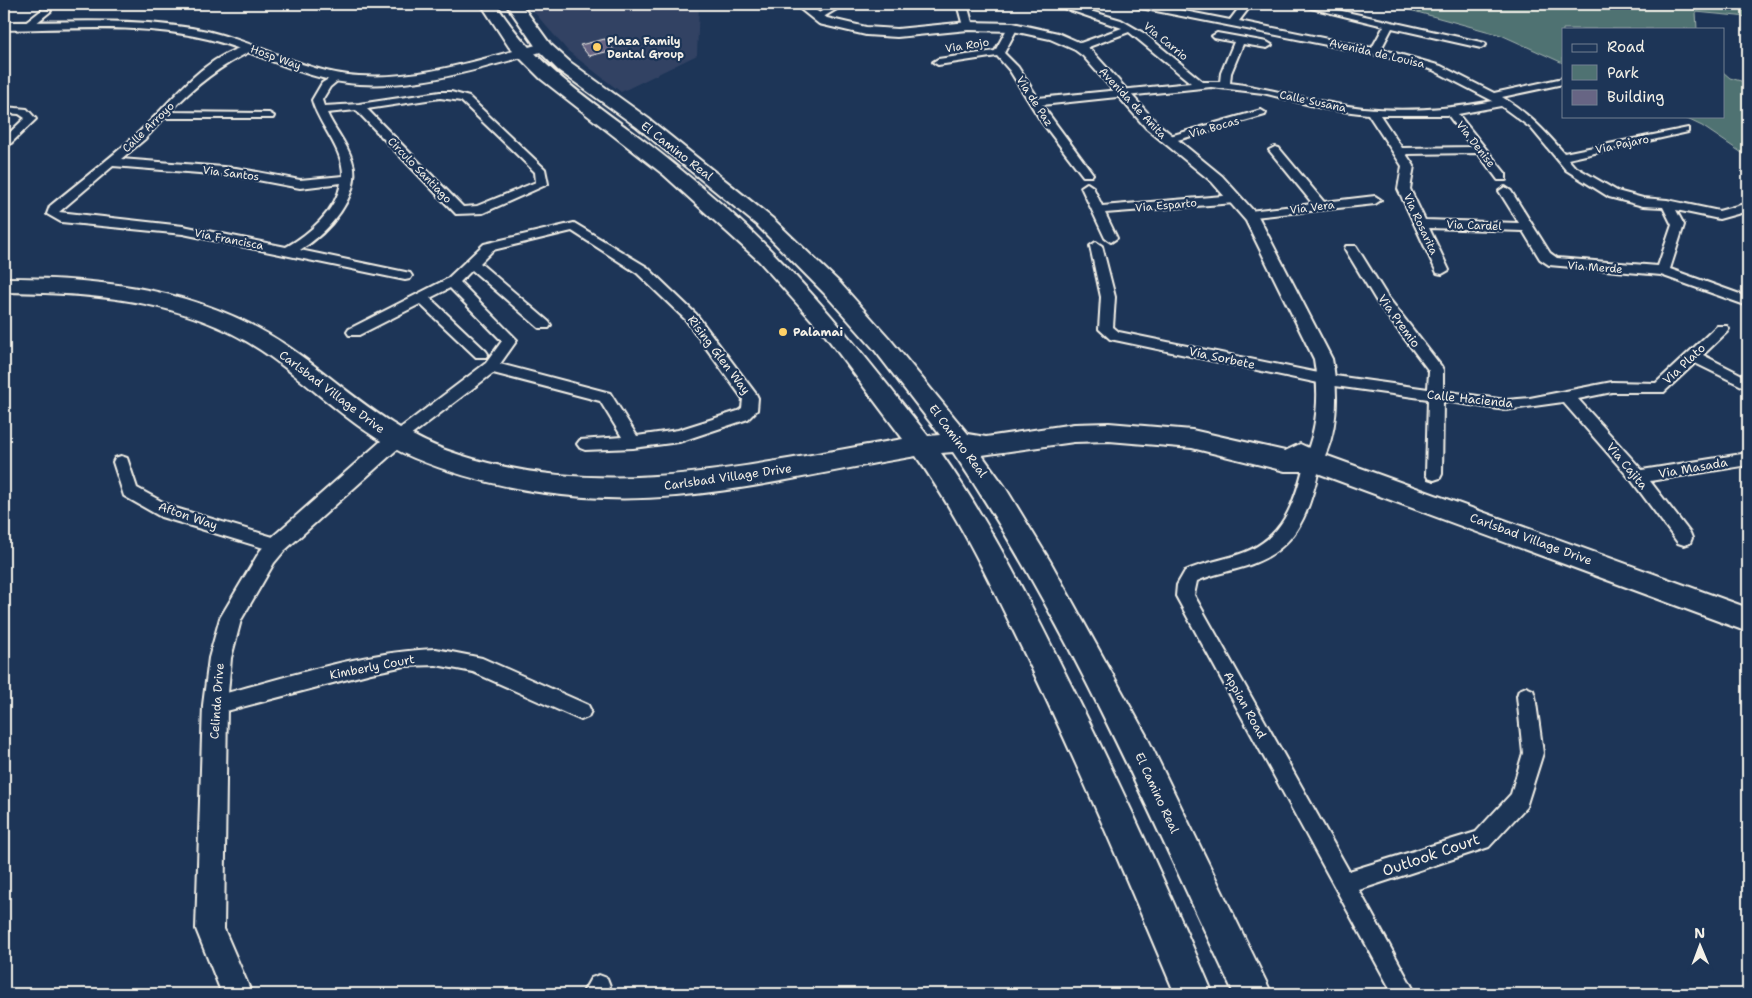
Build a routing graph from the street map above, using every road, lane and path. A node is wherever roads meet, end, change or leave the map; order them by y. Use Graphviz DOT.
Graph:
graph roads {
  1 [pos="489,4"];
  2 [pos="513,4"];
  3 [pos="800,4"];
  4 [pos="840,4"];
  5 [pos="962,4"];
  6 [pos="1057,4"];
  7 [pos="1136,4"];
  8 [pos="1247,4"];
  9 [pos="1308,6"];
  10 [pos="46,11"];
  11 [pos="817,17"];
  12 [pos="1233,23"];
  13 [pos="1389,25"];
  14 [pos="4,26"];
  15 [pos="27,26"];
  16 [pos="968,26"];
  17 [pos="1013,27"];
  18 [pos="1130,28"];
  19 [pos="1216,36"];
  20 [pos="1240,40"];
  21 [pos="1268,45"];
  22 [pos="1481,45"];
  23 [pos="544,46"];
  24 [pos="1079,47"];
  25 [pos="249,48"];
  26 [pos="1375,51"];
  27 [pos="522,52"];
  28 [pos="1000,53"];
  29 [pos="938,62"];
  30 [pos="337,77"];
  31 [pos="1562,81"];
  32 [pos="1199,84"];
  33 [pos="1225,85"];
  34 [pos="1123,92"];
  35 [pos="1493,96"];
  36 [pos="1035,102"];
  37 [pos="1503,102"];
  38 [pos="359,107"];
  39 [pos="4,110"];
  40 [pos="319,110"];
  41 [pos="1372,111"];
  42 [pos="1451,112"];
  43 [pos="1261,113"];
  44 [pos="162,115"];
  45 [pos="269,116"];
  46 [pos="1684,130"];
  47 [pos="1167,140"];
  48 [pos="4,144"];
  49 [pos="1275,150"];
  50 [pos="1480,150"];
  51 [pos="1398,152"];
  52 [pos="1561,157"];
  53 [pos="111,162"];
  54 [pos="1087,174"];
  55 [pos="1502,177"];
  56 [pos="349,179"];
  57 [pos="1088,187"];
  58 [pos="1505,192"];
  59 [pos="1235,199"];
  60 [pos="1375,200"];
  61 [pos="1667,204"];
  62 [pos="1321,206"];
  63 [pos="1748,208"];
  64 [pos="1098,210"];
  65 [pos="53,214"];
  66 [pos="1249,215"];
  67 [pos="1422,224"];
  68 [pos="1526,227"];
  69 [pos="1111,238"];
  70 [pos="1096,246"];
  71 [pos="1351,249"];
  72 [pos="289,251"];
  73 [pos="472,263"];
  74 [pos="1442,270"];
  75 [pos="1662,271"];
  76 [pos="405,276"];
  77 [pos="452,282"];
  78 [pos="4,285"];
  79 [pos="422,298"];
  80 [pos="1748,302"];
  81 [pos="544,325"];
  82 [pos="1722,329"];
  83 [pos="354,332"];
  84 [pos="1115,336"];
  85 [pos="481,354"];
  86 [pos="1693,356"];
  87 [pos="491,367"];
  88 [pos="1328,380"];
  89 [pos="1748,384"];
  90 [pos="1612,388"];
  91 [pos="1435,396"];
  92 [pos="1567,396"];
  93 [pos="396,440"];
  94 [pos="633,442"];
  95 [pos="960,442"];
  96 [pos="585,444"];
  97 [pos="921,446"];
  98 [pos="1748,459"];
  99 [pos="1313,461"];
  100 [pos="120,462"];
  101 [pos="1434,474"];
  102 [pos="1638,477"];
  103 [pos="1684,538"];
  104 [pos="277,545"];
  105 [pos="1748,620"];
  106 [pos="1526,696"];
  107 [pos="215,705"];
  108 [pos="581,711"];
  109 [pos="1343,884"];
  110 [pos="238,994"];
  111 [pos="1194,994"];
  112 [pos="1253,994"];
  113 [pos="1405,994"];
  1 -- 27 [label="main road, El Camino Real"];
  2 -- 23 [label="main road, El Camino Real"];
  3 -- 11 [label="street, Avenida de Anita"];
  4 -- 11 [label="street"];
  5 -- 16 [label="street"];
  6 -- 18 [label="street, Via Carrio"];
  7 -- 12 [label="street, Avenida de Louisa"];
  8 -- 12 [label="street"];
  9 -- 13 [label="street"];
  10 -- 15 [label="street"];
  11 -- 16 [label="street, Avenida de Anita"];
  12 -- 26 [label="street, Avenida de Louisa"];
  13 -- 22 [label="street"];
  13 -- 26 [label="street"];
  14 -- 15 [label="street, Hosp Way"];
  15 -- 25 [label="street, Hosp Way"];
  16 -- 17 [label="street, Avenida de Anita"];
  17 -- 24 [label="street, Avenida de Anita"];
  17 -- 28 [label="street"];
  18 -- 24 [label="street"];
  18 -- 32 [label="street, Via Carrio"];
  19 -- 20 [label="street"];
  20 -- 21 [label="street"];
  20 -- 33 [label="street"];
  23 -- 27 [label="street, Hosp Way"];
  23 -- 95 [label="main road, El Camino Real"];
  24 -- 34 [label="street, Avenida de Anita"];
  25 -- 30 [label="street, Hosp Way"];
  25 -- 44 [label="street, Calle Arroyo"];
  26 -- 35 [label="street, Avenida de Louisa"];
  27 -- 30 [label="street, Hosp Way"];
  27 -- 97 [label="main road, El Camino Real"];
  28 -- 29 [label="street, Via Rojo"];
  28 -- 36 [label="street, Via de Paz"];
  30 -- 40 [label="street"];
  31 -- 35 [label="street"];
  32 -- 33 [label="street, Calle Susana"];
  32 -- 34 [label="street, Calle Susana"];
  33 -- 41 [label="street, Calle Susana"];
  34 -- 36 [label="street, Calle Susana"];
  34 -- 47 [label="street, Avenida de Anita"];
  35 -- 37 [label="street, Avenida de Louisa"];
  36 -- 54 [label="street, Via de Paz"];
  37 -- 42 [label="street, Calle Susana"];
  37 -- 52 [label="street, Avenida de Louisa"];
  38 -- 38 [label="street, Circulo Santiago"];
  38 -- 40 [label="street"];
  39 -- 48 [label="street"];
  40 -- 56 [label="street"];
  41 -- 42 [label="street, Calle Susana"];
  41 -- 51 [label="street"];
  42 -- 50 [label="street, Via Denise"];
  43 -- 47 [label="street, Via Bocas"];
  44 -- 45 [label="street"];
  44 -- 53 [label="street, Calle Arroyo"];
  46 -- 52 [label="street, Via Pajaro"];
  47 -- 59 [label="street, Avenida de Anita"];
  49 -- 62 [label="street"];
  50 -- 51 [label="street"];
  50 -- 55 [label="street, Via Denise"];
  51 -- 67 [label="street, Via Rosarita"];
  52 -- 61 [label="street, Avenida de Louisa"];
  53 -- 56 [label="street, Via Santos"];
  53 -- 65 [label="street, Calle Arroyo"];
  56 -- 72 [label="street"];
  57 -- 64 [label="street"];
  58 -- 68 [label="street, Via Merde"];
  59 -- 64 [label="street, Via Esparto"];
  59 -- 66 [label="street, Avenida de Anita"];
  60 -- 62 [label="street, Via Vera"];
  61 -- 63 [label="street"];
  61 -- 75 [label="street"];
  62 -- 66 [label="street, Via Vera"];
  64 -- 69 [label="street"];
  65 -- 72 [label="street, Via Francisca"];
  66 -- 88 [label="street, Avenida de Anita"];
  67 -- 68 [label="street, Via Cardel"];
  67 -- 74 [label="street, Via Rosarita"];
  68 -- 75 [label="street, Via Merde"];
  70 -- 84 [label="street"];
  71 -- 91 [label="street, Via Premio"];
  72 -- 76 [label="street, Via Francisca"];
  73 -- 77 [label="street, Rising Glen Way"];
  73 -- 81 [label="street"];
  73 -- 94 [label="street, Rising Glen Way"];
  75 -- 80 [label="street, Via Merde"];
  77 -- 79 [label="street, Rising Glen Way"];
  77 -- 87 [label="street"];
  78 -- 93 [label="main road, Carlsbad Village Drive"];
  79 -- 83 [label="street, Rising Glen Way"];
  79 -- 85 [label="street"];
  82 -- 86 [label="street, Via Plato"];
  84 -- 88 [label="street, Via Sorbete"];
  86 -- 89 [label="street"];
  86 -- 90 [label="street, Via Plato"];
  87 -- 93 [label="street"];
  87 -- 94 [label="street"];
  88 -- 91 [label="street, Calle Hacienda"];
  88 -- 99 [label="street, Avenida de Anita"];
  90 -- 92 [label="street, Calle Hacienda"];
  91 -- 92 [label="street, Calle Hacienda"];
  91 -- 101 [label="street"];
  92 -- 102 [label="street, Via Cajita"];
  93 -- 97 [label="main road, Carlsbad Village Drive"];
  93 -- 104 [label="street, Celinda Drive"];
  94 -- 96 [label="street, Rising Glen Way"];
  95 -- 97 [label="main road, Carlsbad Village Drive"];
  95 -- 99 [label="main road, Carlsbad Village Drive"];
  95 -- 112 [label="main road, El Camino Real"];
  97 -- 111 [label="main road, El Camino Real"];
  98 -- 102 [label="street, Via Masada"];
  99 -- 105 [label="main road, Carlsbad Village Drive"];
  99 -- 109 [label="street, Appian Road"];
  100 -- 104 [label="street, Afton Way"];
  102 -- 103 [label="street, Via Cajita"];
  104 -- 107 [label="street, Celinda Drive"];
  106 -- 109 [label="street, Outlook Court"];
  107 -- 108 [label="street, Kimberly Court"];
  107 -- 110 [label="street, Celinda Drive"];
  109 -- 113 [label="street, Appian Road"];
}
